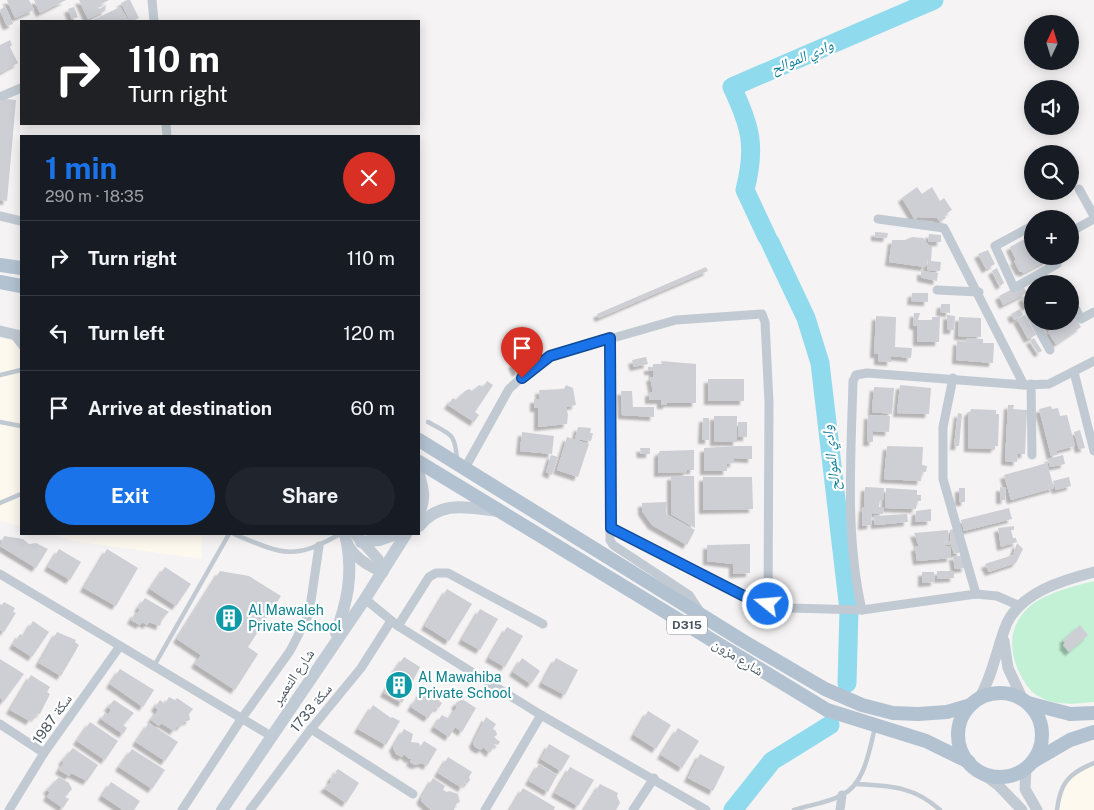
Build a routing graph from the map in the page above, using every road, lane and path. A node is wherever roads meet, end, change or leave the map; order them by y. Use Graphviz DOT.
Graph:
graph roads {
  1 [pos="152,0"];
  2 [pos="154,20"];
  3 [pos="20,88"];
  4 [pos="0,97"];
  5 [pos="1079,189"];
  6 [pos="0,216"];
  7 [pos="1094,218"];
  8 [pos="878,219"];
  9 [pos="20,221"];
  10 [pos="1079,227"];
  11 [pos="1024,230"];
  12 [pos="0,265"];
  13 [pos="1055,265"];
  14 [pos="20,268"];
  15 [pos="0,282"];
  16 [pos="20,286"];
  17 [pos="937,290"];
  18 [pos="979,292"];
  19 [pos="1094,312"];
  20 [pos="1079,314"];
  21 [pos="1039,330"];
  22 [pos="4,332"];
  23 [pos="20,336"];
  24 [pos="610,338"];
  25 [pos="20,346"];
  26 [pos="1050,350"];
  27 [pos="1094,361"];
  28 [pos="20,370"];
  29 [pos="1074,372"];
  30 [pos="0,375"];
  31 [pos="953,378"];
  32 [pos="1028,384"];
  33 [pos="0,422"];
  34 [pos="428,422"];
  35 [pos="20,426"];
  36 [pos="420,441"];
  37 [pos="1094,451"];
  38 [pos="1032,456"];
  39 [pos="420,463"];
  40 [pos="461,466"];
  41 [pos="420,478"];
  42 [pos="20,494"];
  43 [pos="0,503"];
  44 [pos="420,510"];
  45 [pos="499,511"];
  46 [pos="420,525"];
  47 [pos="611,528"];
  48 [pos="229,535"];
  49 [pos="237,535"];
  50 [pos="393,535"];
  51 [pos="405,535"];
  52 [pos="411,535"];
  53 [pos="349,537"];
  54 [pos="319,546"];
  55 [pos="386,567"];
  56 [pos="1094,572"];
  57 [pos="0,574"];
  58 [pos="976,594"];
  59 [pos="365,599"];
  60 [pos="768,604"];
  61 [pos="1020,606"];
  62 [pos="862,610"];
  63 [pos="704,617"];
  64 [pos="394,624"];
  65 [pos="543,624"];
  66 [pos="1003,637"];
  67 [pos="120,646"];
  68 [pos="332,646"];
  69 [pos="154,666"];
  70 [pos="1025,701"];
  71 [pos="975,702"];
  72 [pos="1094,713"];
  73 [pos="541,715"];
  74 [pos="242,718"];
  75 [pos="0,724"];
  76 [pos="876,726"];
  77 [pos="310,729"];
  78 [pos="1094,732"];
  79 [pos="271,736"];
  80 [pos="44,753"];
  81 [pos="1094,763"];
  82 [pos="1029,766"];
  83 [pos="974,767"];
  84 [pos="654,778"];
  85 [pos="856,784"];
  86 [pos="413,794"];
  87 [pos="842,795"];
  88 [pos="9,810"];
  89 [pos="182,810"];
  90 [pos="222,810"];
  91 [pos="250,810"];
  92 [pos="485,810"];
  93 [pos="633,810"];
  94 [pos="706,810"];
  95 [pos="794,810"];
  96 [pos="840,810"];
  97 [pos="940,810"];
  98 [pos="1022,810"];
  99 [pos="1037,810"];
  100 [pos="1057,810"];
  1 -- 2 [label="street"];
  3 -- 4 [label="street"];
  5 -- 7 [label="street"];
  6 -- 9 [label="street"];
  7 -- 10 [label="street"];
  8 -- 18 [label="street"];
  11 -- 13 [label="street"];
  12 -- 14 [label="main road"];
  15 -- 16 [label="main road"];
  17 -- 18 [label="street"];
  18 -- 32 [label="street"];
  19 -- 20 [label="street"];
  21 -- 26 [label="street"];
  22 -- 23 [label="street"];
  22 -- 25 [label="lane"];
  24 -- 40 [label="street"];
  24 -- 47 [label="street"];
  24 -- 60 [label="street"];
  27 -- 29 [label="street"];
  28 -- 30 [label="lane"];
  29 -- 32 [label="street"];
  29 -- 37 [label="street"];
  31 -- 32 [label="street"];
  31 -- 58 [label="street"];
  31 -- 62 [label="street"];
  32 -- 38 [label="street"];
  33 -- 35 [label="lane"];
  34 -- 40 [label="lane"];
  36 -- 40 [label="main road, شارع مزون / D315"];
  39 -- 45 [label="main road, شارع مزون / D315"];
  40 -- 63 [label="main road, شارع مزون / D315"];
  41 -- 44 [label="main road"];
  42 -- 43 [label="lane"];
  45 -- 46 [label="main road"];
  45 -- 76 [label="main road, شارع مزون / D315"];
  47 -- 60 [label="street"];
  47 -- 63 [label="street"];
  48 -- 69 [label="lane"];
  49 -- 54 [label="lane"];
  50 -- 53 [label="main road"];
  51 -- 55 [label="main road, شارع التعمير"];
  52 -- 55 [label="main road, شارع التعمير"];
  53 -- 54 [label="lane"];
  53 -- 55 [label="street"];
  53 -- 68 [label="main road"];
  54 -- 74 [label="street"];
  55 -- 59 [label="main road, شارع التعمير"];
  56 -- 61 [label="street"];
  57 -- 67 [label="street"];
  58 -- 61 [label="street"];
  58 -- 62 [label="street"];
  59 -- 64 [label="street"];
  59 -- 68 [label="main road, شارع التعمير"];
  60 -- 62 [label="street"];
  61 -- 66 [label="street"];
  63 -- 71 [label="main road, شارع مزون / D315"];
  64 -- 65 [label="street, سكة 1733"];
  64 -- 73 [label="street"];
  64 -- 77 [label="street, سكة 1733"];
  66 -- 70 [label="street"];
  66 -- 71 [label="street"];
  67 -- 69 [label="street"];
  67 -- 80 [label="street, سكة 1987"];
  68 -- 79 [label="main road, شارع التعمير"];
  69 -- 74 [label="street"];
  70 -- 71 [label="main road, D315"];
  70 -- 72 [label="main road, D315"];
  70 -- 82 [label="main road"];
  71 -- 83 [label="main road"];
  73 -- 84 [label="street"];
  73 -- 92 [label="street"];
  74 -- 79 [label="street"];
  74 -- 89 [label="street"];
  75 -- 80 [label="street"];
  76 -- 83 [label="main road, شارع مزون / D315"];
  76 -- 85 [label="lane"];
  77 -- 86 [label="street"];
  77 -- 91 [label="street, سكة 1733"];
  78 -- 82 [label="main road, D315"];
  79 -- 90 [label="main road, شارع التعمير"];
  80 -- 88 [label="street, سكة 1987"];
  81 -- 100 [label="lane"];
  82 -- 83 [label="main road, D315"];
  82 -- 99 [label="street"];
  83 -- 98 [label="street"];
  84 -- 93 [label="street"];
  84 -- 94 [label="street"];
  85 -- 87 [label="lane"];
  85 -- 97 [label="lane"];
  87 -- 95 [label="lane"];
  87 -- 96 [label="street"];
}
